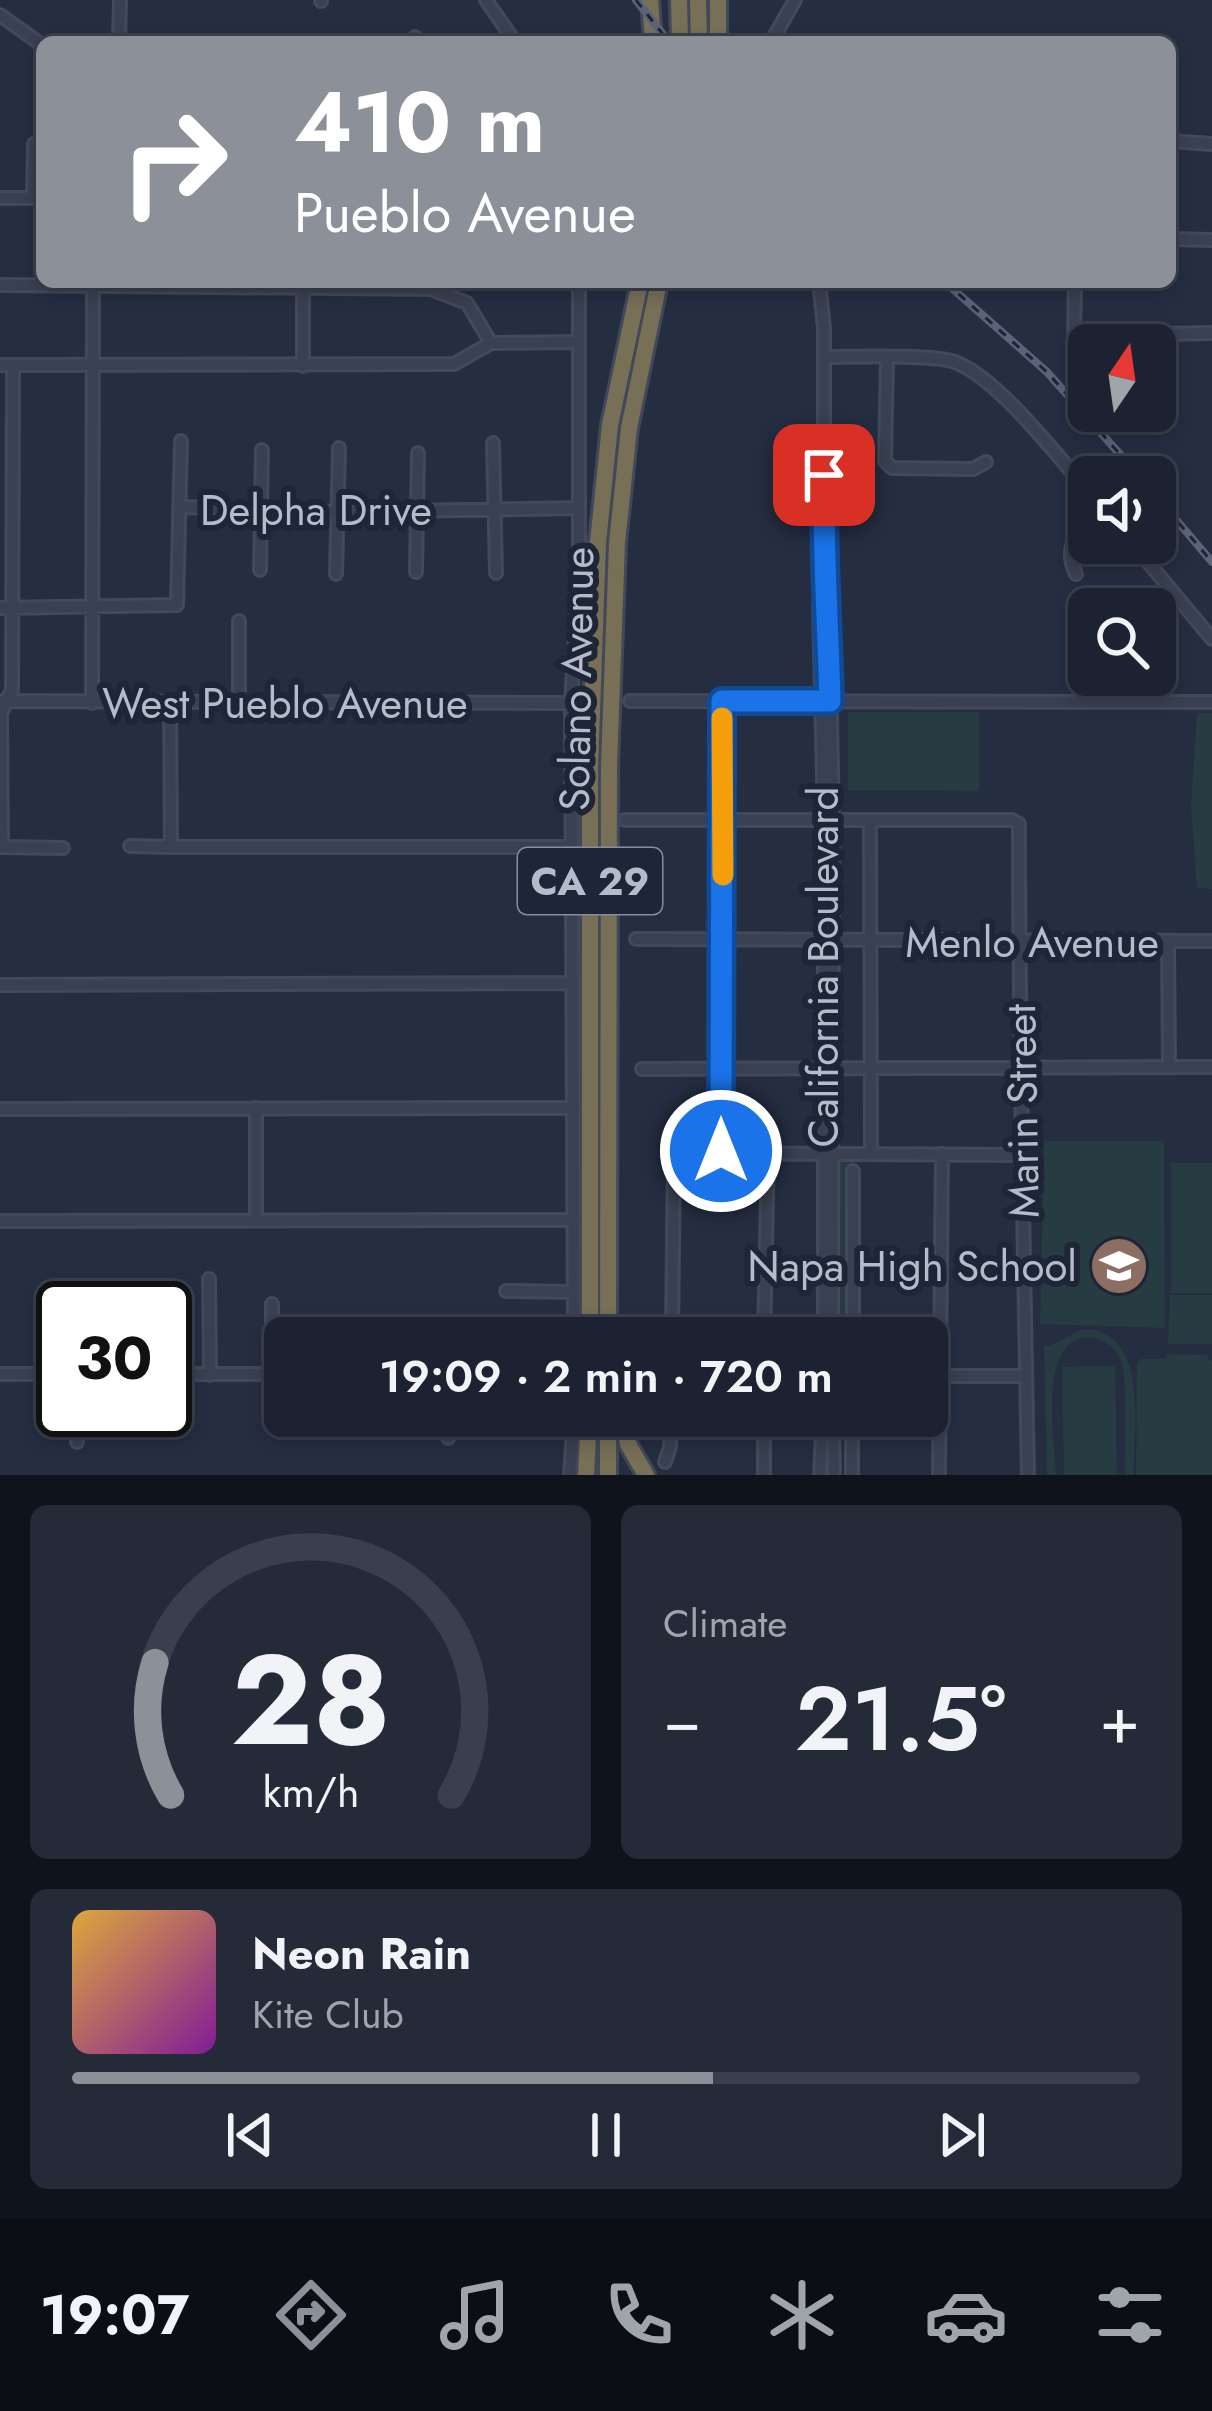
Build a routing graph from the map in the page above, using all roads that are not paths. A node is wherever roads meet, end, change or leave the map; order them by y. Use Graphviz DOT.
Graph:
graph roads {
  1 [pos="120,0"];
  2 [pos="486,0"];
  3 [pos="650,0"];
  4 [pos="680,0"];
  5 [pos="698,0"];
  6 [pos="718,0"];
  7 [pos="795,0"];
  8 [pos="0,15"];
  9 [pos="119,36"];
  10 [pos="511,36"];
  11 [pos="653,36"];
  12 [pos="680,36"];
  13 [pos="699,36"];
  14 [pos="718,36"];
  15 [pos="774,36"];
  16 [pos="36,41"];
  17 [pos="1176,141"];
  18 [pos="34,144"];
  19 [pos="1212,144"];
  20 [pos="36,171"];
  21 [pos="0,198"];
  22 [pos="36,198"];
  23 [pos="1176,239"];
  24 [pos="1212,240"];
  25 [pos="36,284"];
  26 [pos="0,285"];
  27 [pos="93,288"];
  28 [pos="303,288"];
  29 [pos="367,288"];
  30 [pos="579,288"];
  31 [pos="628,288"];
  32 [pos="639,288"];
  33 [pos="658,288"];
  34 [pos="669,288"];
  35 [pos="819,288"];
  36 [pos="1075,288"];
  37 [pos="1212,333"];
  38 [pos="579,342"];
  39 [pos="491,344"];
  40 [pos="824,357"];
  41 [pos="887,359"];
  42 [pos="6,365"];
  43 [pos="94,365"];
  44 [pos="303,366"];
  45 [pos="636,388"];
  46 [pos="610,424"];
  47 [pos="181,441"];
  48 [pos="493,443"];
  49 [pos="340,448"];
  50 [pos="262,450"];
  51 [pos="418,453"];
  52 [pos="986,462"];
  53 [pos="1068,468"];
  54 [pos="181,506"];
  55 [pos="260,508"];
  56 [pos="495,508"];
  57 [pos="579,508"];
  58 [pos="335,512"];
  59 [pos="418,512"];
  60 [pos="1071,564"];
  61 [pos="1150,564"];
  62 [pos="260,570"];
  63 [pos="416,572"];
  64 [pos="496,573"];
  65 [pos="337,574"];
  66 [pos="1076,574"];
  67 [pos="92,607"];
  68 [pos="6,608"];
  69 [pos="239,622"];
  70 [pos="1212,639"];
  71 [pos="4,701"];
  72 [pos="630,701"];
  73 [pos="722,701"];
  74 [pos="825,701"];
  75 [pos="170,702"];
  76 [pos="239,702"];
  77 [pos="1212,702"];
  78 [pos="92,703"];
  79 [pos="571,703"];
  80 [pos="722,819"];
  81 [pos="625,820"];
  82 [pos="829,820"];
  83 [pos="870,820"];
  84 [pos="130,846"];
  85 [pos="1,847"];
  86 [pos="171,847"];
  87 [pos="572,847"];
  88 [pos="63,848"];
  89 [pos="637,939"];
  90 [pos="723,939"];
  91 [pos="871,941"];
  92 [pos="1020,941"];
  93 [pos="1212,941"];
  94 [pos="828,942"];
  95 [pos="1168,942"];
  96 [pos="572,983"];
  97 [pos="0,986"];
  98 [pos="1019,1066"];
  99 [pos="1169,1066"];
  100 [pos="722,1067"];
  101 [pos="829,1067"];
  102 [pos="1212,1067"];
  103 [pos="642,1069"];
  104 [pos="871,1069"];
  105 [pos="256,1108"];
  106 [pos="574,1108"];
  107 [pos="0,1109"];
  108 [pos="721,1151"];
  109 [pos="768,1151"];
  110 [pos="827,1151"];
  111 [pos="871,1152"];
  112 [pos="942,1154"];
  113 [pos="1024,1155"];
  114 [pos="853,1171"];
  115 [pos="608,1197"];
  116 [pos="256,1220"];
  117 [pos="574,1220"];
  118 [pos="0,1221"];
  119 [pos="209,1279"];
  120 [pos="506,1292"];
  121 [pos="574,1292"];
  122 [pos="272,1304"];
  123 [pos="273,1317"];
  124 [pos="574,1317"];
  125 [pos="590,1317"];
  126 [pos="608,1317"];
  127 [pos="618,1317"];
  128 [pos="672,1317"];
  129 [pos="764,1317"];
  130 [pos="828,1317"];
  131 [pos="853,1317"];
  132 [pos="935,1317"];
  133 [pos="0,1374"];
  134 [pos="36,1374"];
  135 [pos="192,1375"];
  136 [pos="210,1375"];
  137 [pos="264,1375"];
  138 [pos="948,1376"];
  139 [pos="1026,1376"];
  140 [pos="77,1437"];
  141 [pos="573,1437"];
  142 [pos="589,1437"];
  143 [pos="608,1437"];
  144 [pos="627,1437"];
  145 [pos="670,1437"];
  146 [pos="764,1437"];
  147 [pos="822,1437"];
  148 [pos="833,1437"];
  149 [pos="852,1437"];
  150 [pos="937,1437"];
  151 [pos="77,1442"];
  152 [pos="665,1462"];
  153 [pos="570,1475"];
  154 [pos="588,1475"];
  155 [pos="608,1475"];
  156 [pos="646,1475"];
  157 [pos="764,1475"];
  158 [pos="820,1475"];
  159 [pos="834,1475"];
  160 [pos="852,1475"];
  161 [pos="939,1475"];
  162 [pos="1028,1475"];
  1 -- 9 [label="street"];
  2 -- 10 [label="street"];
  3 -- 11 [label="highway"];
  4 -- 12 [label="highway"];
  5 -- 13 [label="highway"];
  6 -- 14 [label="highway"];
  7 -- 15 [label="street"];
  8 -- 16 [label="street"];
  17 -- 19 [label="street"];
  18 -- 20 [label="street"];
  21 -- 22 [label="street"];
  23 -- 24 [label="street"];
  25 -- 26 [label="street"];
  27 -- 43 [label="street"];
  28 -- 44 [label="street"];
  29 -- 39 [label="street"];
  30 -- 38 [label="street, Solano Avenue"];
  31 -- 46 [label="highway"];
  32 -- 46 [label="highway, CA 29"];
  33 -- 45 [label="highway, CA 29"];
  34 -- 45 [label="highway"];
  35 -- 40 [label="street, California Boulevard"];
  36 -- 37 [label="street"];
  38 -- 39 [label="street"];
  38 -- 57 [label="street, Solano Avenue"];
  39 -- 44 [label="street"];
  40 -- 41 [label="street"];
  40 -- 74 [label="street, California Boulevard"];
  41 -- 52 [label="street"];
  41 -- 53 [label="street"];
  42 -- 43 [label="street"];
  42 -- 68 [label="street"];
  43 -- 44 [label="street"];
  43 -- 67 [label="street"];
  45 -- 115 [label="highway, CA 29"];
  46 -- 125 [label="highway, CA 29"];
  47 -- 54 [label="street"];
  48 -- 56 [label="street"];
  49 -- 58 [label="street"];
  50 -- 55 [label="street"];
  51 -- 59 [label="street"];
  54 -- 55 [label="street, Delpha Drive"];
  54 -- 67 [label="street, Delpha Drive"];
  55 -- 58 [label="street, Delpha Drive"];
  55 -- 62 [label="street"];
  56 -- 57 [label="street, Delpha Drive"];
  56 -- 59 [label="street, Delpha Drive"];
  56 -- 64 [label="street"];
  57 -- 79 [label="street, Solano Avenue"];
  58 -- 59 [label="street, Delpha Drive"];
  58 -- 65 [label="street"];
  59 -- 63 [label="street"];
  60 -- 66 [label="street"];
  61 -- 70 [label="street"];
  67 -- 68 [label="street, Delpha Drive"];
  67 -- 78 [label="street"];
  68 -- 71 [label="street"];
  69 -- 76 [label="street"];
  71 -- 78 [label="street, West Pueblo Avenue"];
  71 -- 85 [label="street"];
  72 -- 73 [label="street"];
  73 -- 74 [label="street"];
  73 -- 80 [label="street"];
  74 -- 77 [label="street"];
  74 -- 82 [label="street, California Boulevard"];
  75 -- 76 [label="street, West Pueblo Avenue"];
  75 -- 78 [label="street, West Pueblo Avenue"];
  75 -- 86 [label="street"];
  76 -- 79 [label="street, West Pueblo Avenue"];
  79 -- 87 [label="street, Solano Avenue"];
  80 -- 81 [label="street"];
  80 -- 82 [label="street"];
  80 -- 90 [label="street"];
  82 -- 83 [label="street"];
  82 -- 94 [label="street, California Boulevard"];
  83 -- 91 [label="street"];
  83 -- 92 [label="street, Marin Street"];
  84 -- 86 [label="street"];
  85 -- 88 [label="street"];
  86 -- 87 [label="street"];
  87 -- 96 [label="street, Solano Avenue"];
  89 -- 90 [label="street, Menlo Avenue"];
  90 -- 94 [label="street, Menlo Avenue"];
  90 -- 100 [label="street"];
  91 -- 92 [label="street, Menlo Avenue"];
  91 -- 94 [label="street, Menlo Avenue"];
  91 -- 104 [label="street"];
  92 -- 95 [label="street, Menlo Avenue"];
  92 -- 98 [label="street, Marin Street"];
  93 -- 95 [label="street, Menlo Avenue"];
  94 -- 101 [label="street, California Boulevard"];
  95 -- 99 [label="street"];
  96 -- 97 [label="street"];
  96 -- 106 [label="street, Solano Avenue"];
  98 -- 99 [label="street"];
  98 -- 104 [label="street"];
  98 -- 113 [label="street, Marin Street"];
  99 -- 102 [label="street"];
  100 -- 101 [label="street"];
  100 -- 103 [label="street"];
  100 -- 108 [label="street"];
  101 -- 104 [label="street"];
  101 -- 110 [label="street, California Boulevard"];
  104 -- 111 [label="street"];
  105 -- 106 [label="street"];
  105 -- 107 [label="street"];
  105 -- 116 [label="street"];
  106 -- 117 [label="street, Solano Avenue"];
  108 -- 109 [label="street"];
  108 -- 128 [label="street"];
  109 -- 110 [label="street"];
  109 -- 129 [label="street"];
  110 -- 111 [label="street"];
  110 -- 130 [label="street, California Boulevard"];
  111 -- 112 [label="street"];
  112 -- 113 [label="street"];
  112 -- 132 [label="street"];
  113 -- 139 [label="street, Marin Street"];
  114 -- 131 [label="street"];
  115 -- 126 [label="highway, CA 29"];
  115 -- 127 [label="highway"];
  116 -- 117 [label="street"];
  116 -- 118 [label="street"];
  117 -- 121 [label="street, Solano Avenue"];
  119 -- 136 [label="street"];
  120 -- 121 [label="street"];
  121 -- 124 [label="street, Solano Avenue"];
  122 -- 123 [label="street"];
  133 -- 134 [label="street"];
  135 -- 136 [label="street"];
  136 -- 137 [label="street"];
  138 -- 139 [label="street"];
  139 -- 162 [label="street, Marin Street"];
  140 -- 151 [label="street"];
  141 -- 153 [label="street"];
  142 -- 154 [label="highway"];
  143 -- 155 [label="highway"];
  144 -- 156 [label="highway"];
  145 -- 152 [label="street"];
  146 -- 157 [label="street"];
  147 -- 158 [label="street"];
  148 -- 159 [label="street"];
  149 -- 160 [label="street"];
  150 -- 161 [label="street"];
}
